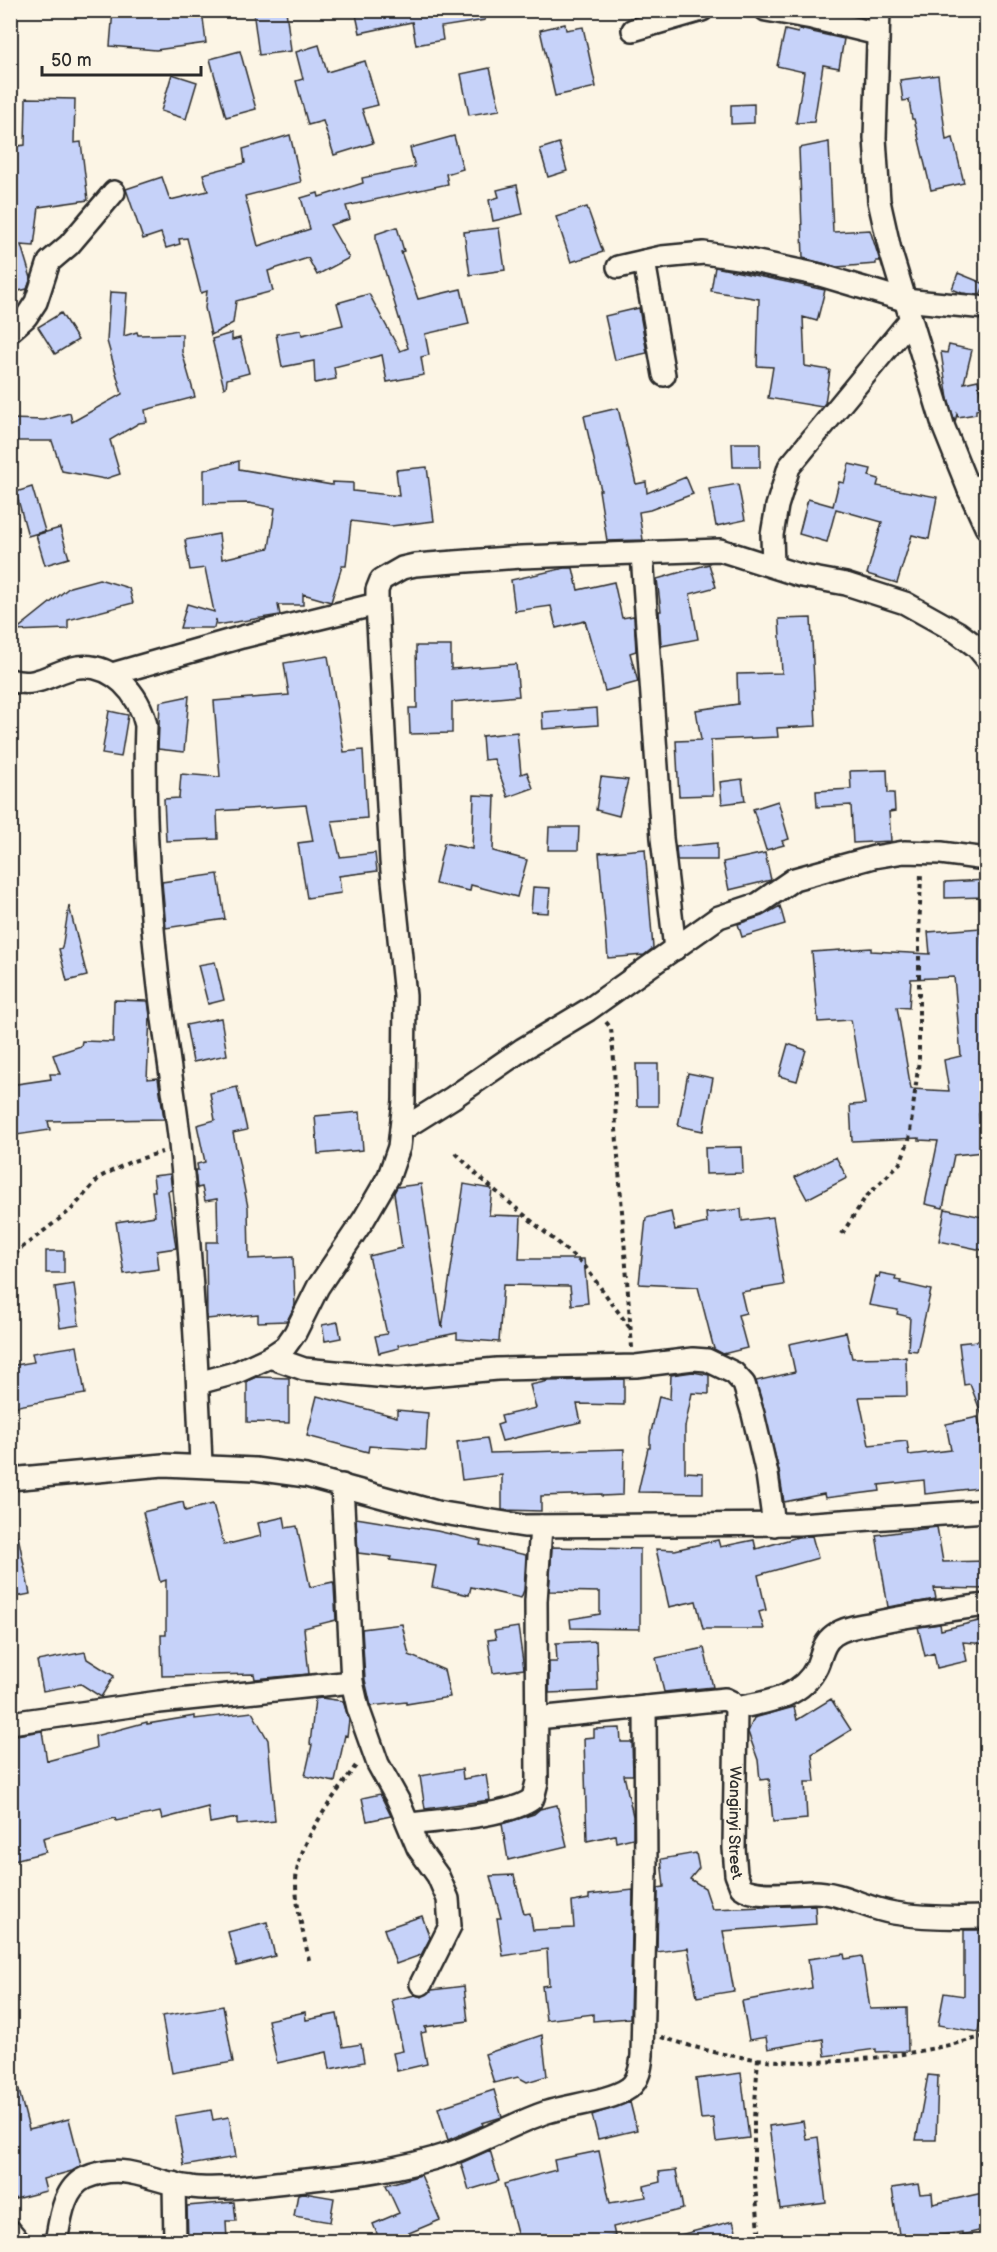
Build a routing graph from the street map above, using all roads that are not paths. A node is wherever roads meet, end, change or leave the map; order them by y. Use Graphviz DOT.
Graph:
graph roads {
  1 [pos="702,10"];
  2 [pos="766,10"];
  3 [pos="879,10"];
  4 [pos="633,30"];
  5 [pos="878,34"];
  6 [pos="114,192"];
  7 [pos="644,261"];
  8 [pos="618,267"];
  9 [pos="987,308"];
  10 [pos="908,309"];
  11 [pos="10,330"];
  12 [pos="664,375"];
  13 [pos="978,486"];
  14 [pos="987,527"];
  15 [pos="642,554"];
  16 [pos="773,566"];
  17 [pos="377,604"];
  18 [pos="987,658"];
  19 [pos="112,674"];
  20 [pos="10,680"];
  21 [pos="987,859"];
  22 [pos="675,949"];
  23 [pos="401,1131"];
  24 [pos="270,1357"];
  25 [pos="198,1383"];
  26 [pos="201,1465"];
  27 [pos="10,1479"];
  28 [pos="342,1485"];
  29 [pos="987,1510"];
  30 [pos="774,1525"];
  31 [pos="541,1526"];
  32 [pos="987,1605"];
  33 [pos="352,1682"];
  34 [pos="645,1707"];
  35 [pos="735,1708"];
  36 [pos="537,1718"];
  37 [pos="10,1723"];
  38 [pos="409,1824"];
  39 [pos="987,1917"];
  40 [pos="421,1984"];
  41 [pos="174,2183"];
  42 [pos="10,2231"];
  43 [pos="19,2241"];
  44 [pos="56,2241"];
  45 [pos="175,2241"];
  1 -- 4 [label="street"];
  2 -- 5 [label="street"];
  3 -- 5 [label="street"];
  5 -- 10 [label="street"];
  6 -- 11 [label="street"];
  7 -- 8 [label="street"];
  7 -- 10 [label="street"];
  7 -- 12 [label="street"];
  9 -- 10 [label="street"];
  10 -- 13 [label="street"];
  10 -- 16 [label="street"];
  13 -- 14 [label="street"];
  15 -- 16 [label="street"];
  15 -- 17 [label="street"];
  15 -- 22 [label="street"];
  16 -- 18 [label="street"];
  17 -- 19 [label="street"];
  17 -- 23 [label="street"];
  19 -- 20 [label="street"];
  19 -- 25 [label="street"];
  21 -- 22 [label="street"];
  22 -- 23 [label="street"];
  23 -- 24 [label="street"];
  24 -- 25 [label="street"];
  24 -- 30 [label="street"];
  25 -- 26 [label="street"];
  26 -- 27 [label="street"];
  26 -- 28 [label="street"];
  28 -- 31 [label="street"];
  28 -- 33 [label="street"];
  29 -- 30 [label="street"];
  30 -- 31 [label="street"];
  31 -- 36 [label="street"];
  32 -- 35 [label="street"];
  33 -- 37 [label="street"];
  33 -- 38 [label="street"];
  34 -- 35 [label="street"];
  34 -- 36 [label="street"];
  34 -- 41 [label="street"];
  35 -- 39 [label="street, Wanginyi Street"];
  36 -- 38 [label="street"];
  38 -- 40 [label="street"];
  41 -- 44 [label="street"];
  41 -- 45 [label="street"];
  42 -- 43 [label="street"];
}
